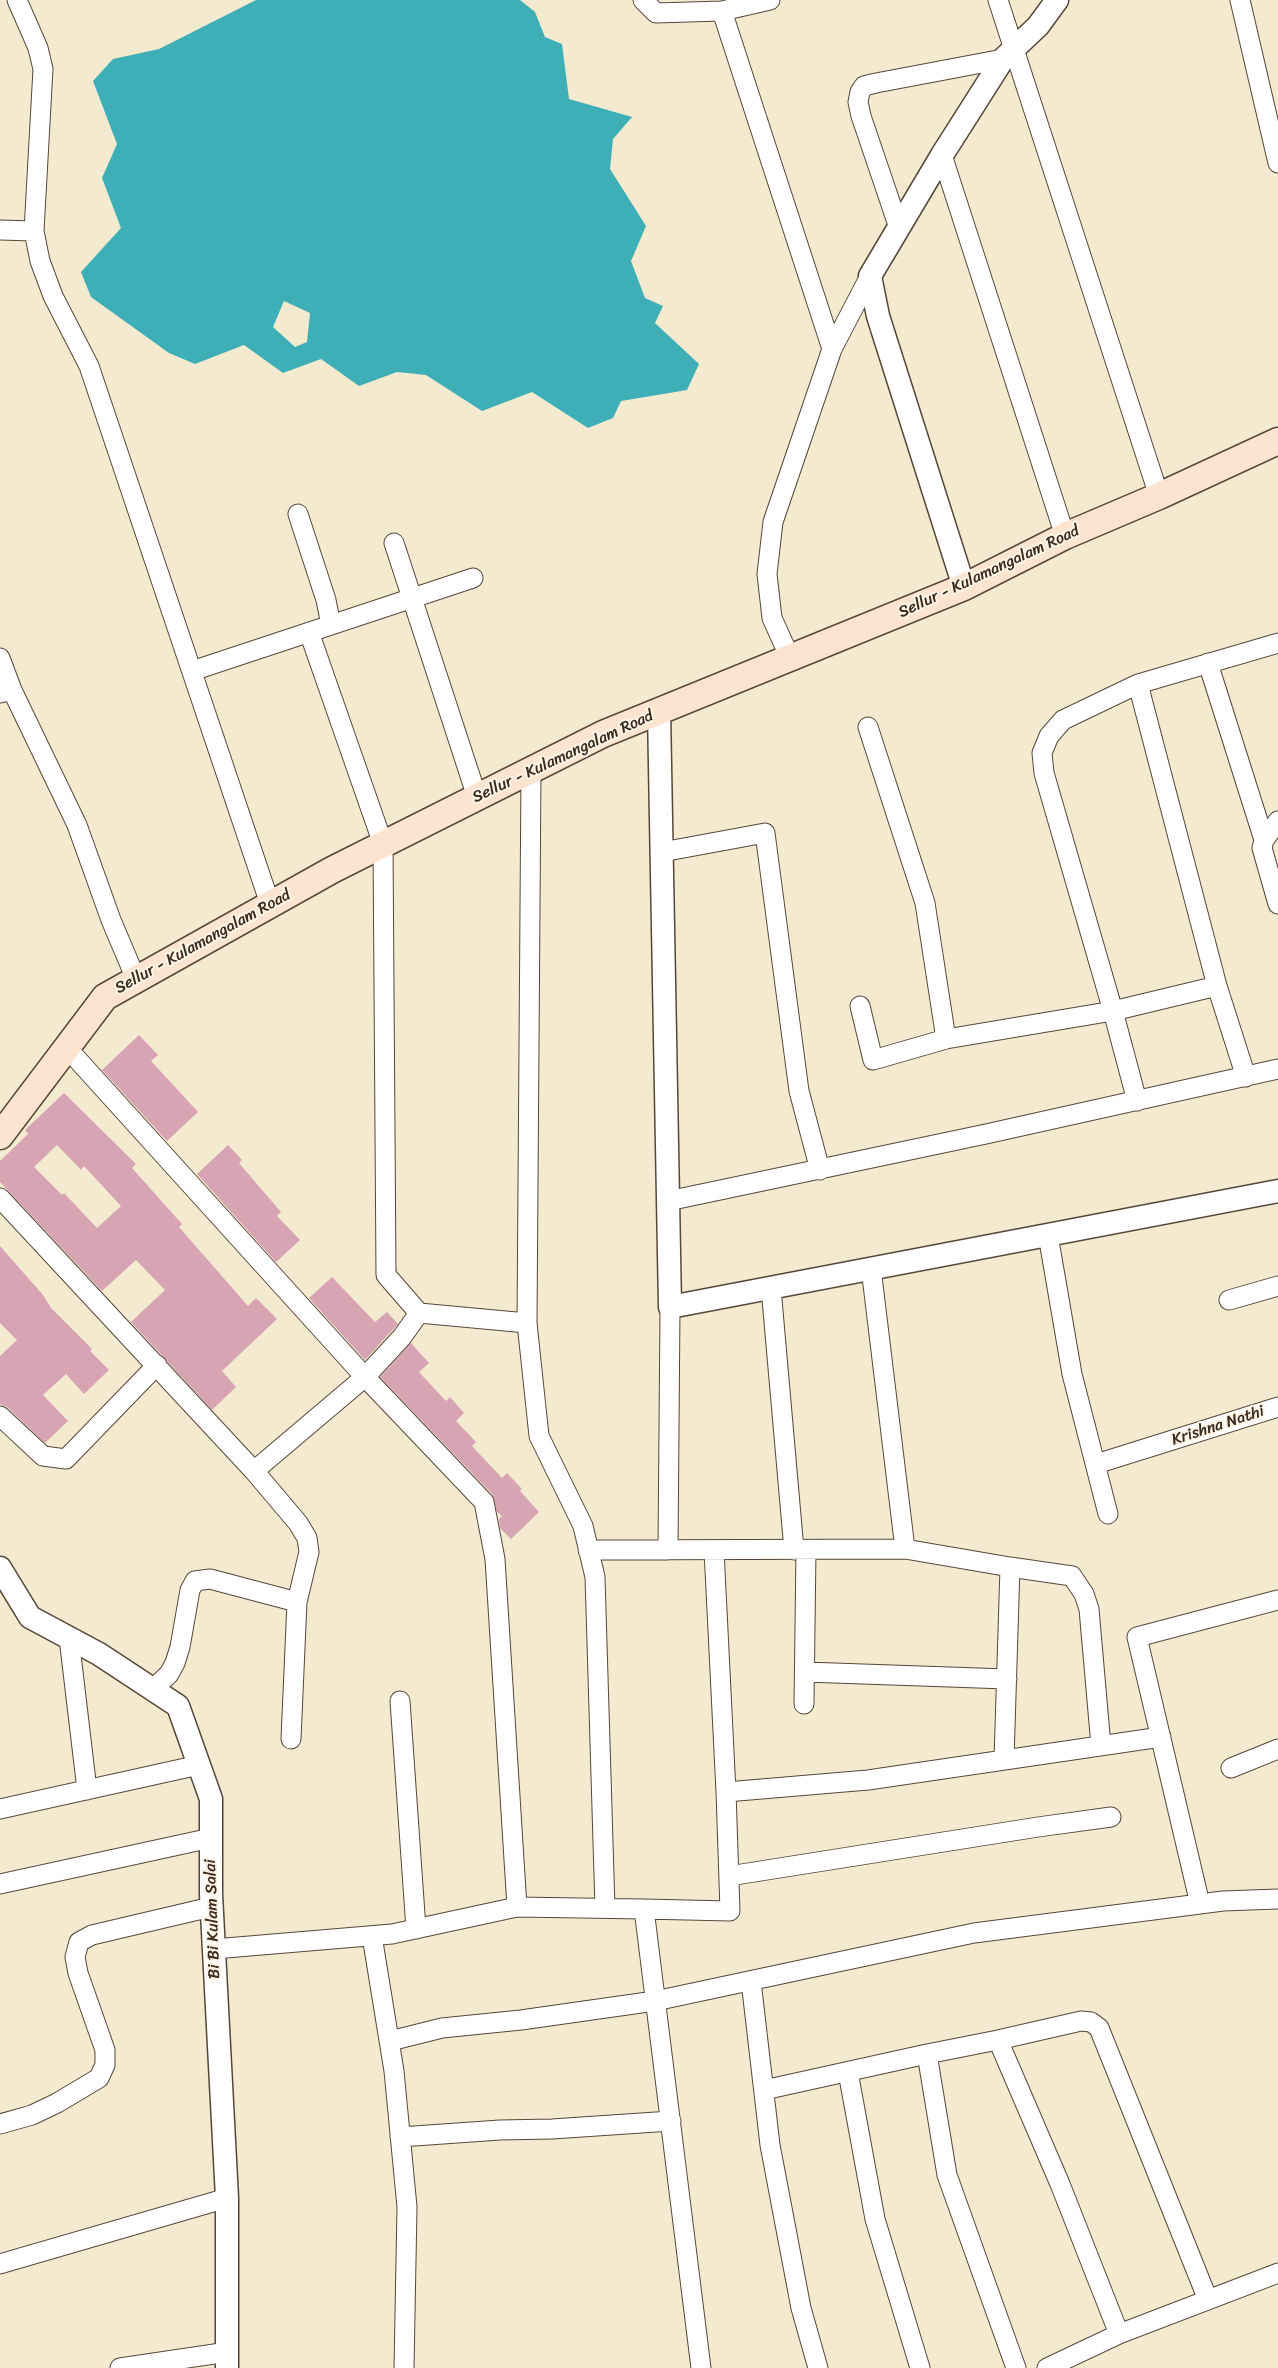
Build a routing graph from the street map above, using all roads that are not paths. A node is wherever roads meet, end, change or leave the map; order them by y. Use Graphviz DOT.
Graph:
graph roads {
  1 [pos="17,0"];
  2 [pos="643,0"];
  3 [pos="770,0"];
  4 [pos="998,0"];
  5 [pos="1057,0"];
  6 [pos="1240,0"];
  7 [pos="722,11"];
  8 [pos="1008,54"];
  9 [pos="942,156"];
  10 [pos="1278,163"];
  11 [pos="899,228"];
  12 [pos="0,230"];
  13 [pos="34,231"];
  14 [pos="870,276"];
  15 [pos="832,349"];
  16 [pos="1278,441"];
  17 [pos="1159,496"];
  18 [pos="298,514"];
  19 [pos="1065,536"];
  20 [pos="394,543"];
  21 [pos="473,578"];
  22 [pos="964,587"];
  23 [pos="411,598"];
  24 [pos="331,625"];
  25 [pos="309,632"];
  26 [pos="1278,643"];
  27 [pos="0,658"];
  28 [pos="790,658"];
  29 [pos="1208,664"];
  30 [pos="192,671"];
  31 [pos="1138,684"];
  32 [pos="6,692"];
  33 [pos="659,711"];
  34 [pos="868,727"];
  35 [pos="531,770"];
  36 [pos="477,797"];
  37 [pos="1278,820"];
  38 [pos="1264,840"];
  39 [pos="384,844"];
  40 [pos="662,852"];
  41 [pos="270,904"];
  42 [pos="1278,904"];
  43 [pos="136,979"];
  44 [pos="1217,986"];
  45 [pos="860,1006"];
  46 [pos="1113,1011"];
  47 [pos="946,1039"];
  48 [pos="67,1048"];
  49 [pos="1278,1069"];
  50 [pos="1246,1077"];
  51 [pos="1137,1101"];
  52 [pos="0,1136"];
  53 [pos="820,1170"];
  54 [pos="1278,1191"];
  55 [pos="0,1198"];
  56 [pos="668,1201"];
  57 [pos="1048,1234"];
  58 [pos="871,1268"];
  59 [pos="1278,1286"];
  60 [pos="771,1288"];
  61 [pos="1228,1300"];
  62 [pos="670,1307"];
  63 [pos="419,1312"];
  64 [pos="527,1323"];
  65 [pos="157,1365"];
  66 [pos="365,1377"];
  67 [pos="1278,1407"];
  68 [pos="0,1416"];
  69 [pos="1096,1464"];
  70 [pos="254,1471"];
  71 [pos="1108,1514"];
  72 [pos="904,1549"];
  73 [pos="588,1550"];
  74 [pos="668,1550"];
  75 [pos="714,1550"];
  76 [pos="800,1550"];
  77 [pos="1010,1567"];
  78 [pos="0,1568"];
  79 [pos="1278,1600"];
  80 [pos="297,1602"];
  81 [pos="69,1638"];
  82 [pos="805,1672"];
  83 [pos="1007,1679"];
  84 [pos="153,1689"];
  85 [pos="400,1701"];
  86 [pos="804,1704"];
  87 [pos="1161,1737"];
  88 [pos="291,1739"];
  89 [pos="1101,1746"];
  90 [pos="1278,1749"];
  91 [pos="1004,1760"];
  92 [pos="199,1765"];
  93 [pos="1230,1768"];
  94 [pos="87,1790"];
  95 [pos="726,1792"];
  96 [pos="0,1809"];
  97 [pos="1111,1817"];
  98 [pos="211,1838"];
  99 [pos="729,1876"];
  100 [pos="0,1884"];
  101 [pos="1277,1903"];
  102 [pos="1200,1904"];
  103 [pos="211,1907"];
  104 [pos="517,1907"];
  105 [pos="605,1908"];
  106 [pos="644,1909"];
  107 [pos="416,1928"];
  108 [pos="372,1936"];
  109 [pos="214,1949"];
  110 [pos="751,1981"];
  111 [pos="656,2001"];
  112 [pos="998,2040"];
  113 [pos="390,2041"];
  114 [pos="927,2054"];
  115 [pos="848,2072"];
  116 [pos="764,2090"];
  117 [pos="671,2121"];
  118 [pos="0,2124"];
  119 [pos="400,2137"];
  120 [pos="227,2198"];
  121 [pos="0,2264"];
  122 [pos="1278,2273"];
  123 [pos="1208,2300"];
  124 [pos="1119,2334"];
  125 [pos="227,2360"];
  126 [pos="120,2368"];
  127 [pos="404,2368"];
  128 [pos="701,2368"];
  129 [pos="818,2368"];
  130 [pos="920,2368"];
  131 [pos="1016,2368"];
  132 [pos="1047,2368"];
  1 -- 13 [label="street"];
  2 -- 7 [label="street"];
  3 -- 7 [label="street"];
  4 -- 8 [label="street"];
  5 -- 8 [label="street"];
  6 -- 10 [label="street"];
  7 -- 15 [label="street"];
  8 -- 9 [label="street"];
  8 -- 11 [label="street"];
  8 -- 17 [label="street"];
  9 -- 11 [label="street"];
  9 -- 19 [label="street"];
  11 -- 14 [label="street"];
  12 -- 13 [label="street"];
  13 -- 30 [label="street"];
  14 -- 15 [label="street"];
  14 -- 22 [label="street"];
  15 -- 28 [label="street"];
  16 -- 17 [label="main road, Sellur - Kulamangalam Road"];
  17 -- 19 [label="main road, Sellur - Kulamangalam Road"];
  18 -- 24 [label="street"];
  19 -- 22 [label="main road, Sellur - Kulamangalam Road"];
  20 -- 23 [label="street"];
  21 -- 23 [label="street"];
  22 -- 28 [label="main road, Sellur - Kulamangalam Road"];
  23 -- 24 [label="street"];
  23 -- 36 [label="street"];
  24 -- 25 [label="street"];
  25 -- 30 [label="street"];
  25 -- 39 [label="street"];
  26 -- 29 [label="street"];
  27 -- 32 [label="street"];
  28 -- 33 [label="main road, Sellur - Kulamangalam Road"];
  29 -- 31 [label="street"];
  29 -- 38 [label="street"];
  30 -- 41 [label="street"];
  31 -- 44 [label="street"];
  31 -- 46 [label="street"];
  32 -- 43 [label="street"];
  33 -- 35 [label="main road, Sellur - Kulamangalam Road"];
  33 -- 40 [label="street"];
  34 -- 47 [label="street"];
  35 -- 36 [label="main road, Sellur - Kulamangalam Road"];
  35 -- 64 [label="street"];
  36 -- 39 [label="main road, Sellur - Kulamangalam Road"];
  37 -- 38 [label="street"];
  38 -- 42 [label="street"];
  39 -- 41 [label="main road, Sellur - Kulamangalam Road"];
  39 -- 63 [label="street"];
  40 -- 53 [label="street"];
  40 -- 56 [label="street"];
  41 -- 43 [label="main road, Sellur - Kulamangalam Road"];
  43 -- 48 [label="main road, Sellur - Kulamangalam Road"];
  44 -- 46 [label="street"];
  44 -- 50 [label="street"];
  45 -- 47 [label="street"];
  46 -- 47 [label="street"];
  46 -- 51 [label="street"];
  48 -- 52 [label="main road, Sellur - Kulamangalam Road"];
  48 -- 66 [label="street"];
  49 -- 50 [label="street"];
  50 -- 51 [label="street"];
  51 -- 53 [label="street"];
  53 -- 56 [label="street"];
  54 -- 57 [label="street"];
  55 -- 65 [label="street"];
  56 -- 62 [label="street"];
  57 -- 58 [label="street"];
  57 -- 69 [label="street"];
  58 -- 60 [label="street"];
  58 -- 72 [label="street"];
  59 -- 61 [label="street"];
  60 -- 62 [label="street"];
  60 -- 76 [label="street"];
  62 -- 74 [label="street"];
  63 -- 64 [label="street"];
  63 -- 66 [label="street"];
  64 -- 73 [label="street"];
  65 -- 68 [label="street"];
  65 -- 70 [label="street"];
  66 -- 70 [label="street"];
  66 -- 104 [label="street"];
  67 -- 69 [label="street, Krishna Nathi"];
  69 -- 71 [label="street"];
  70 -- 80 [label="street"];
  72 -- 76 [label="street"];
  72 -- 77 [label="street"];
  73 -- 74 [label="street"];
  73 -- 105 [label="street"];
  74 -- 75 [label="street"];
  75 -- 76 [label="street"];
  75 -- 95 [label="street"];
  76 -- 82 [label="street"];
  77 -- 83 [label="street"];
  77 -- 89 [label="street"];
  78 -- 81 [label="street, Bi Bi Kulam Salai"];
  79 -- 87 [label="street"];
  80 -- 84 [label="street"];
  80 -- 88 [label="street"];
  81 -- 84 [label="street, Bi Bi Kulam Salai"];
  81 -- 94 [label="street"];
  82 -- 83 [label="street"];
  82 -- 86 [label="street"];
  83 -- 91 [label="street"];
  84 -- 92 [label="street, Bi Bi Kulam Salai"];
  85 -- 107 [label="street"];
  87 -- 89 [label="street"];
  87 -- 102 [label="street"];
  89 -- 91 [label="street"];
  90 -- 93 [label="street"];
  91 -- 95 [label="street"];
  92 -- 94 [label="street"];
  92 -- 98 [label="street, Bi Bi Kulam Salai"];
  94 -- 96 [label="street"];
  95 -- 99 [label="street"];
  97 -- 99 [label="street"];
  98 -- 100 [label="street"];
  98 -- 103 [label="street, Bi Bi Kulam Salai"];
  99 -- 106 [label="street"];
  101 -- 102 [label="street"];
  102 -- 110 [label="street"];
  103 -- 109 [label="street, Bi Bi Kulam Salai"];
  103 -- 118 [label="street"];
  104 -- 105 [label="street"];
  104 -- 107 [label="street"];
  105 -- 106 [label="street"];
  106 -- 111 [label="street"];
  107 -- 108 [label="street"];
  108 -- 109 [label="street"];
  108 -- 113 [label="street"];
  109 -- 120 [label="street, Bi Bi Kulam Salai"];
  110 -- 111 [label="street"];
  110 -- 116 [label="street"];
  111 -- 113 [label="street"];
  111 -- 117 [label="street"];
  112 -- 114 [label="street"];
  112 -- 123 [label="street"];
  112 -- 124 [label="street"];
  113 -- 119 [label="street"];
  114 -- 115 [label="street"];
  114 -- 131 [label="street"];
  115 -- 116 [label="street"];
  115 -- 130 [label="street"];
  116 -- 129 [label="street"];
  117 -- 119 [label="street"];
  117 -- 128 [label="street"];
  119 -- 127 [label="street"];
  120 -- 121 [label="street"];
  120 -- 125 [label="street, Bi Bi Kulam Salai"];
  122 -- 123 [label="street"];
  123 -- 124 [label="street"];
  124 -- 132 [label="street"];
  125 -- 126 [label="street"];
}
